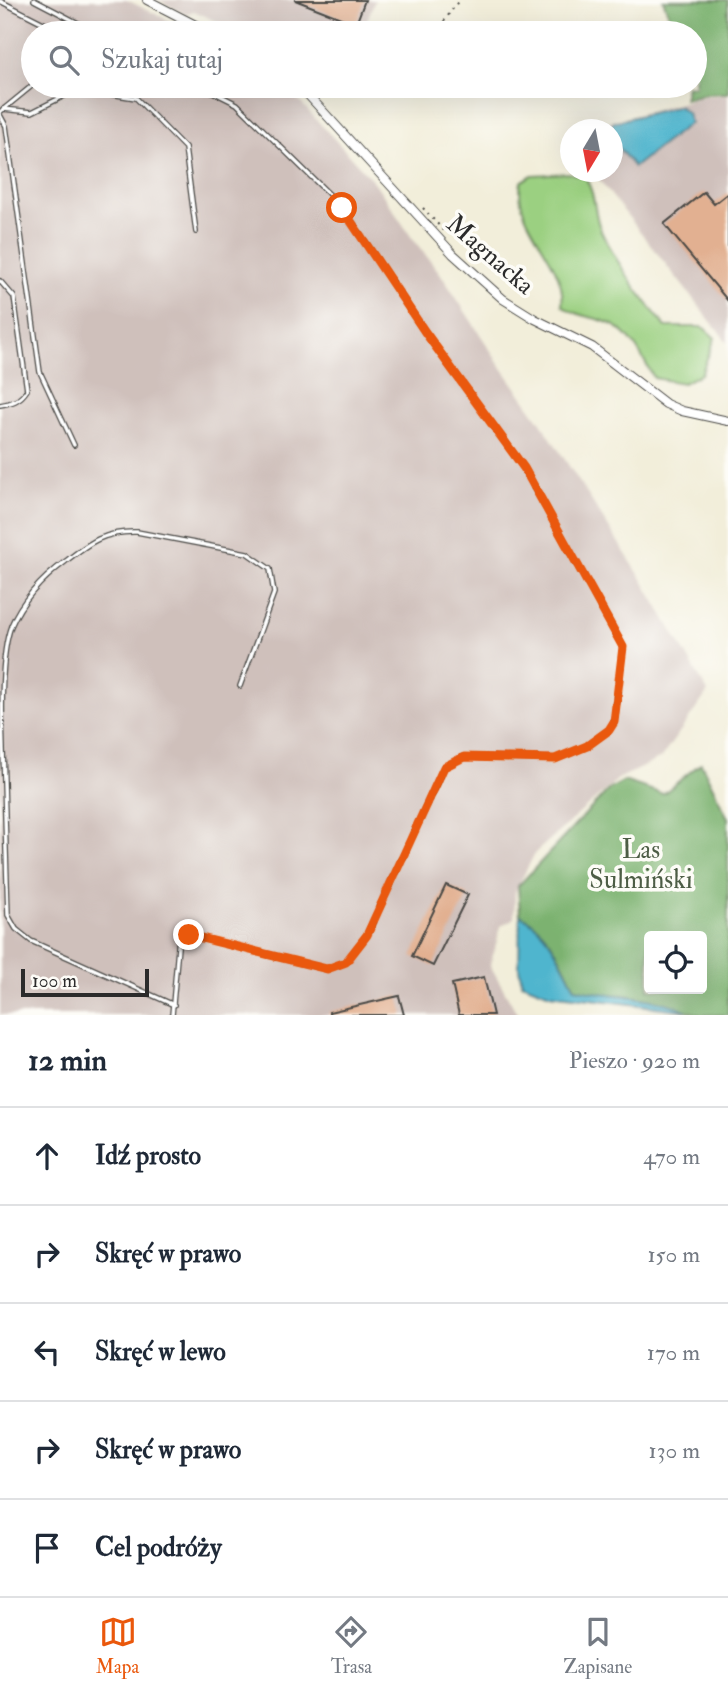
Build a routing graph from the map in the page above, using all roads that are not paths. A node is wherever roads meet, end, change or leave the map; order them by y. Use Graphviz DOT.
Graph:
graph roads {
  1 [pos="34,0"];
  2 [pos="147,0"];
  3 [pos="0,1"];
  4 [pos="39,21"];
  5 [pos="72,21"];
  6 [pos="188,21"];
  7 [pos="21,95"];
  8 [pos="60,98"];
  9 [pos="136,98"];
  10 [pos="225,98"];
  11 [pos="311,98"];
  12 [pos="1,112"];
  13 [pos="196,232"];
  14 [pos="0,281"];
  15 [pos="0,405"];
  16 [pos="728,421"];
  17 [pos="74,445"];
  18 [pos="240,686"];
  19 [pos="174,1005"];
  20 [pos="172,1015"];
  1 -- 5 [label="lane"];
  2 -- 6 [label="street"];
  3 -- 4 [label="lane"];
  7 -- 12 [label="lane"];
  8 -- 12 [label="lane"];
  9 -- 13 [label="lane"];
  10 -- 19 [label="lane"];
  11 -- 16 [label="street, Magnacka"];
  12 -- 17 [label="lane"];
  14 -- 15 [label="lane"];
  18 -- 19 [label="lane"];
  19 -- 20 [label="lane"];
}
